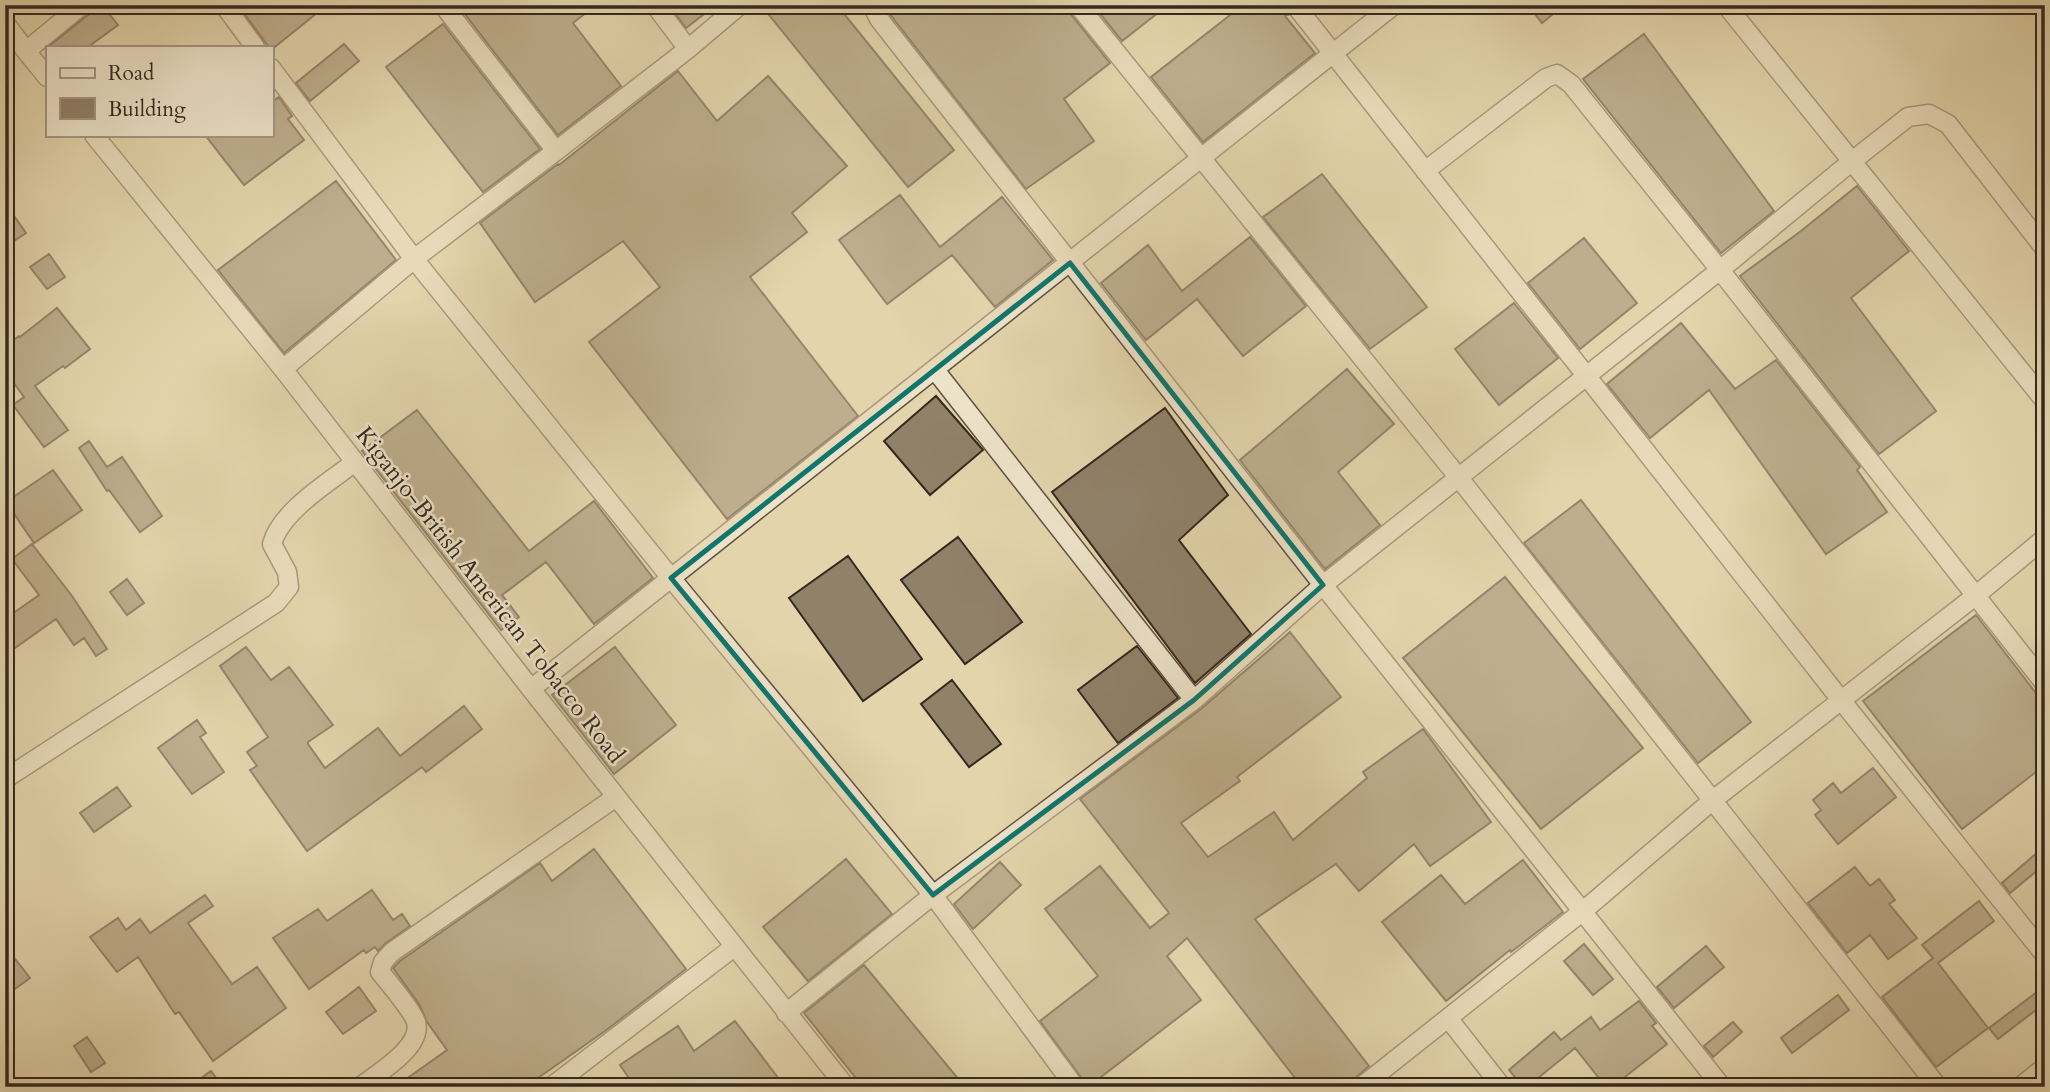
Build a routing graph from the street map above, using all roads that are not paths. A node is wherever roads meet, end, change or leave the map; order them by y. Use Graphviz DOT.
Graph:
graph roads {
  1 [pos="82,5"];
  2 [pos="224,5"];
  3 [pos="443,5"];
  4 [pos="655,5"];
  5 [pos="740,5"];
  6 [pos="872,5"];
  7 [pos="1078,5"];
  8 [pos="1295,5"];
  9 [pos="1394,5"];
  10 [pos="1726,5"];
  11 [pos="5,23"];
  12 [pos="254,46"];
  13 [pos="688,49"];
  14 [pos="26,51"];
  15 [pos="1333,54"];
  16 [pos="273,71"];
  17 [pos="46,76"];
  18 [pos="95,136"];
  19 [pos="556,151"];
  20 [pos="1201,159"];
  21 [pos="1851,162"];
  22 [pos="1425,171"];
  23 [pos="2045,249"];
  24 [pos="414,259"];
  25 [pos="1070,263"];
  26 [pos="1720,270"];
  27 [pos="283,369"];
  28 [pos="935,370"];
  29 [pos="1586,376"];
  30 [pos="2045,401"];
  31 [pos="355,462"];
  32 [pos="1458,478"];
  33 [pos="2045,538"];
  34 [pos="671,578"];
  35 [pos="1323,584"];
  36 [pos="1975,597"];
  37 [pos="2045,684"];
  38 [pos="531,689"];
  39 [pos="1194,700"];
  40 [pos="1841,700"];
  41 [pos="5,779"];
  42 [pos="616,797"];
  43 [pos="1713,800"];
  44 [pos="933,895"];
  45 [pos="1583,911"];
  46 [pos="734,947"];
  47 [pos="2045,955"];
  48 [pos="786,1013"];
  49 [pos="1448,1018"];
  50 [pos="2045,1067"];
  51 [pos="360,1087"];
  52 [pos="551,1087"];
  53 [pos="846,1087"];
  54 [pos="1075,1087"];
  55 [pos="1361,1087"];
  56 [pos="1502,1087"];
  57 [pos="1722,1087"];
  58 [pos="1938,1087"];
  59 [pos="2020,1087"];
  1 -- 14 [label="street"];
  2 -- 12 [label="street"];
  3 -- 19 [label="street"];
  4 -- 13 [label="street"];
  5 -- 13 [label="street"];
  6 -- 25 [label="street"];
  7 -- 20 [label="street"];
  8 -- 15 [label="street"];
  9 -- 15 [label="street"];
  10 -- 21 [label="street"];
  11 -- 14 [label="street"];
  13 -- 19 [label="street"];
  14 -- 17 [label="street"];
  15 -- 20 [label="street"];
  15 -- 22 [label="street"];
  16 -- 24 [label="street"];
  18 -- 27 [label="street, Kiganjo-British American Tobacco Road"];
  19 -- 24 [label="street"];
  20 -- 25 [label="street"];
  20 -- 32 [label="street"];
  21 -- 23 [label="street"];
  21 -- 26 [label="street"];
  21 -- 30 [label="street"];
  22 -- 26 [label="street"];
  22 -- 29 [label="street"];
  24 -- 27 [label="street"];
  24 -- 34 [label="street"];
  25 -- 28 [label="street"];
  25 -- 35 [label="street"];
  26 -- 29 [label="street"];
  26 -- 36 [label="street"];
  27 -- 31 [label="street, Kiganjo-British American Tobacco Road"];
  28 -- 34 [label="street"];
  28 -- 39 [label="street"];
  29 -- 32 [label="street"];
  29 -- 40 [label="street"];
  31 -- 38 [label="street, Kiganjo-British American Tobacco Road"];
  31 -- 41 [label="street"];
  32 -- 35 [label="street"];
  32 -- 43 [label="street"];
  33 -- 36 [label="street"];
  34 -- 38 [label="street"];
  34 -- 44 [label="street"];
  35 -- 39 [label="street"];
  35 -- 45 [label="street"];
  36 -- 37 [label="street"];
  36 -- 40 [label="street"];
  38 -- 42 [label="street, Kiganjo-British American Tobacco Road"];
  39 -- 44 [label="street"];
  40 -- 43 [label="street"];
  40 -- 47 [label="street"];
  42 -- 46 [label="street, Kiganjo-British American Tobacco Road"];
  42 -- 51 [label="street"];
  43 -- 45 [label="street"];
  43 -- 58 [label="street"];
  44 -- 48 [label="street"];
  44 -- 54 [label="street"];
  45 -- 49 [label="street"];
  45 -- 57 [label="street"];
  46 -- 48 [label="street, Kiganjo-British American Tobacco Road"];
  46 -- 52 [label="street"];
  48 -- 53 [label="street, Kiganjo-British American Tobacco Road"];
  49 -- 55 [label="street"];
  49 -- 56 [label="street"];
  50 -- 59 [label="street"];
}
